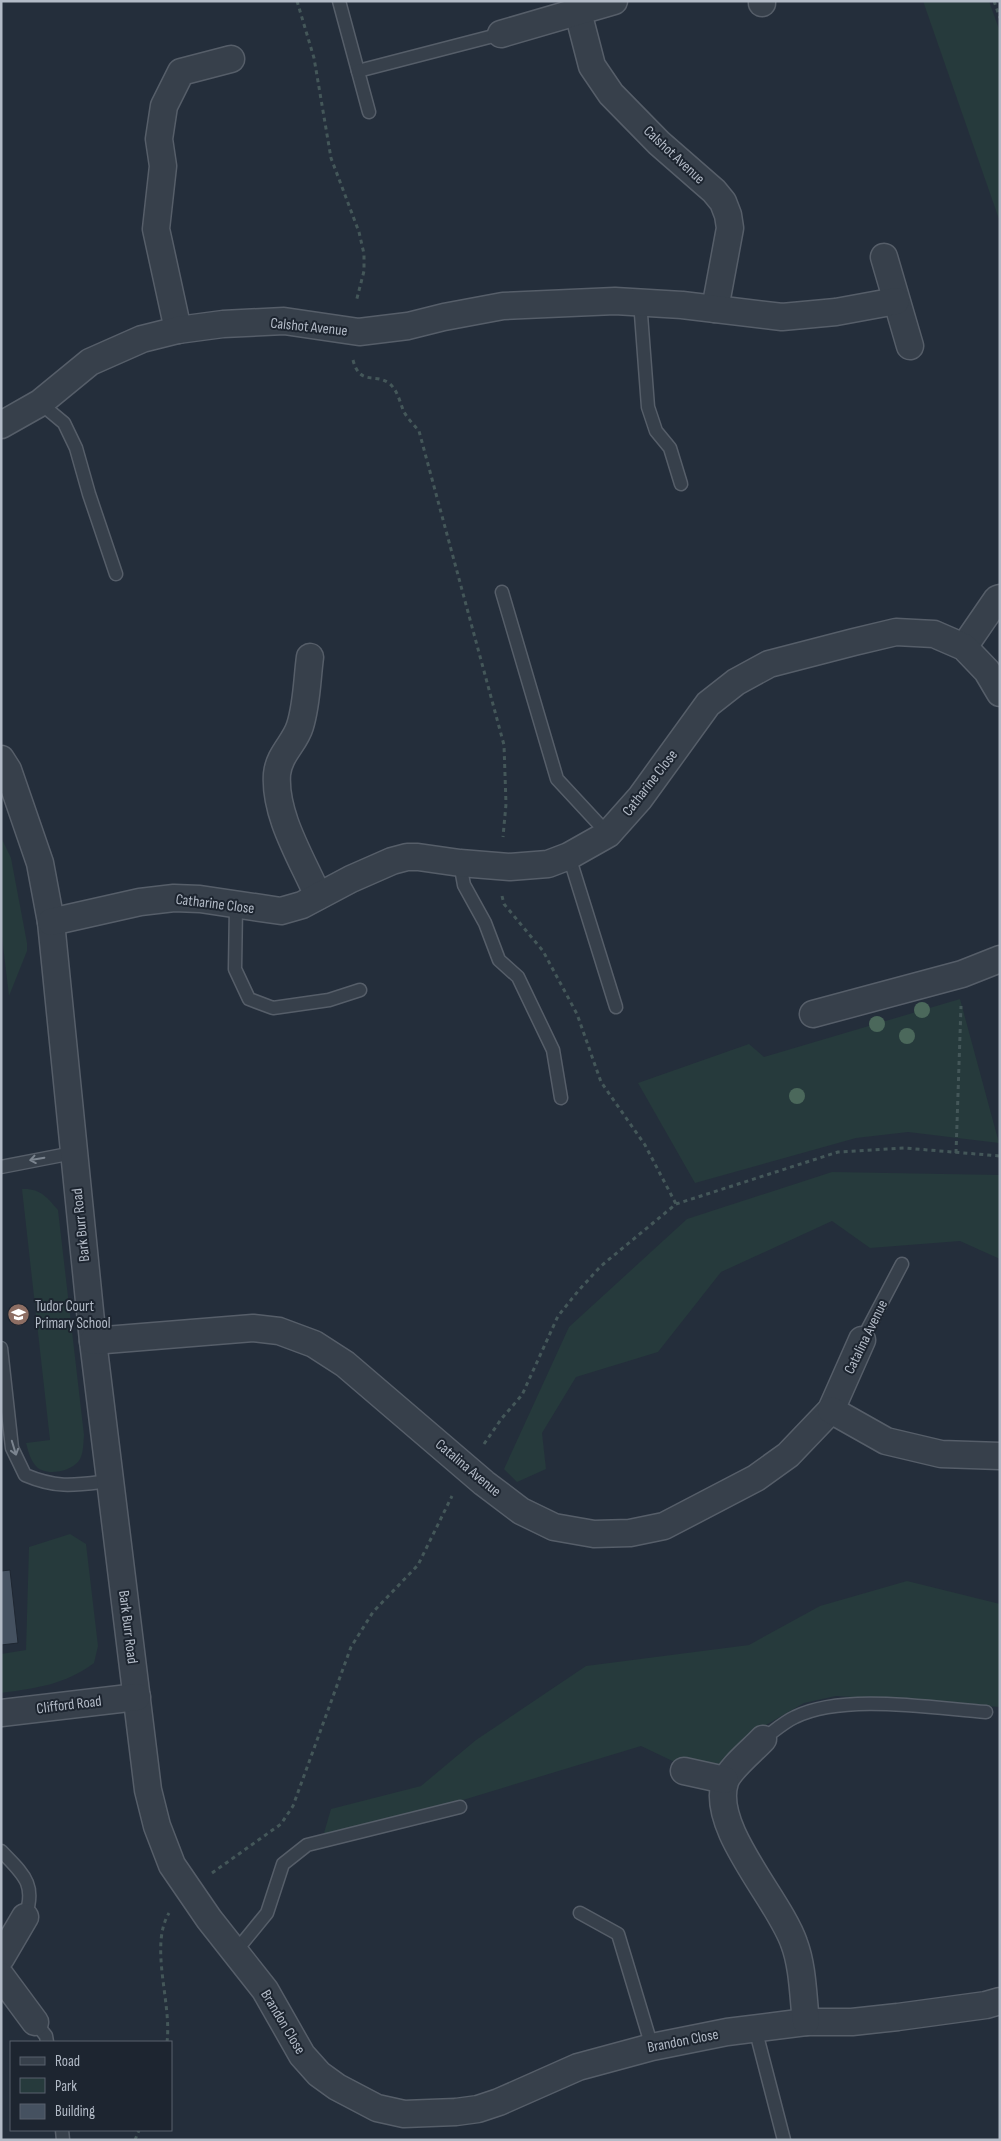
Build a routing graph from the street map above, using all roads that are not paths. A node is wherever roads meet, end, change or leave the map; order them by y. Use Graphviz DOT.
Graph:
graph roads {
  1 [pos="339,1"];
  2 [pos="614,1"];
  3 [pos="567,10"];
  4 [pos="501,34"];
  5 [pos="231,59"];
  6 [pos="358,71"];
  7 [pos="369,112"];
  8 [pos="884,257"];
  9 [pos="640,301"];
  10 [pos="896,301"];
  11 [pos="715,309"];
  12 [pos="178,330"];
  13 [pos="910,346"];
  14 [pos="40,402"];
  15 [pos="1,425"];
  16 [pos="681,484"];
  17 [pos="116,574"];
  18 [pos="502,592"];
  19 [pos="1000,598"];
  20 [pos="964,647"];
  21 [pos="310,657"];
  22 [pos="1000,693"];
  23 [pos="1,759"];
  24 [pos="608,834"];
  25 [pos="569,856"];
  26 [pos="460,863"];
  27 [pos="318,896"];
  28 [pos="236,906"];
  29 [pos="51,922"];
  30 [pos="1000,959"];
  31 [pos="360,990"];
  32 [pos="616,1008"];
  33 [pos="813,1014"];
  34 [pos="562,1098"];
  35 [pos="73,1153"];
  36 [pos="1,1167"];
  37 [pos="902,1264"];
  38 [pos="862,1340"];
  39 [pos="93,1341"];
  40 [pos="1,1348"];
  41 [pos="831,1410"];
  42 [pos="1000,1456"];
  43 [pos="110,1481"];
  44 [pos="137,1698"];
  45 [pos="986,1712"];
  46 [pos="1,1713"];
  47 [pos="763,1740"];
  48 [pos="684,1772"];
  49 [pos="725,1780"];
  50 [pos="460,1807"];
  51 [pos="1,1851"];
  52 [pos="580,1913"];
  53 [pos="25,1917"];
  54 [pos="236,1951"];
  55 [pos="1,1958"];
  56 [pos="1,1976"];
  57 [pos="1000,2001"];
  58 [pos="806,2022"];
  59 [pos="755,2028"];
  60 [pos="41,2032"];
  61 [pos="652,2047"];
  62 [pos="784,2140"];
  1 -- 6 [label="lane"];
  2 -- 3 [label="street"];
  3 -- 4 [label="street"];
  3 -- 11 [label="street, Calshot Avenue"];
  4 -- 6 [label="lane"];
  5 -- 12 [label="street"];
  6 -- 7 [label="lane"];
  8 -- 10 [label="street"];
  9 -- 11 [label="street, Calshot Avenue"];
  9 -- 12 [label="street, Calshot Avenue"];
  9 -- 16 [label="lane"];
  10 -- 11 [label="street, Calshot Avenue"];
  10 -- 13 [label="street"];
  12 -- 14 [label="street, Calshot Avenue"];
  14 -- 15 [label="street, Calshot Avenue"];
  14 -- 17 [label="lane"];
  18 -- 24 [label="lane"];
  19 -- 20 [label="street"];
  20 -- 22 [label="street, Catharine Close"];
  20 -- 24 [label="street, Catharine Close"];
  21 -- 27 [label="street"];
  23 -- 29 [label="street, Bark Burr Road"];
  24 -- 25 [label="street, Catharine Close"];
  25 -- 26 [label="street, Catharine Close"];
  25 -- 32 [label="lane"];
  26 -- 27 [label="street, Catharine Close"];
  26 -- 34 [label="lane"];
  27 -- 28 [label="street, Catharine Close"];
  28 -- 29 [label="street, Catharine Close"];
  28 -- 31 [label="lane"];
  29 -- 35 [label="street, Bark Burr Road"];
  30 -- 33 [label="street"];
  35 -- 36 [label="lane, one-way"];
  35 -- 39 [label="street, Bark Burr Road"];
  37 -- 38 [label="lane, Catalina Avenue"];
  38 -- 41 [label="street, Catalina Avenue"];
  39 -- 41 [label="street, Catalina Avenue"];
  39 -- 43 [label="street, Bark Burr Road"];
  40 -- 43 [label="lane, one-way"];
  41 -- 42 [label="street"];
  43 -- 44 [label="street, Bark Burr Road"];
  44 -- 46 [label="street, Clifford Road"];
  44 -- 54 [label="street, Brandon Close"];
  45 -- 47 [label="lane"];
  47 -- 49 [label="street"];
  48 -- 49 [label="street"];
  49 -- 58 [label="street"];
  50 -- 54 [label="lane"];
  51 -- 53 [label="lane"];
  52 -- 61 [label="lane"];
  53 -- 55 [label="street"];
  54 -- 61 [label="street, Brandon Close"];
  56 -- 60 [label="street"];
  57 -- 58 [label="street, Brandon Close"];
  58 -- 59 [label="street, Brandon Close"];
  59 -- 61 [label="street, Brandon Close"];
  59 -- 62 [label="lane"];
}
